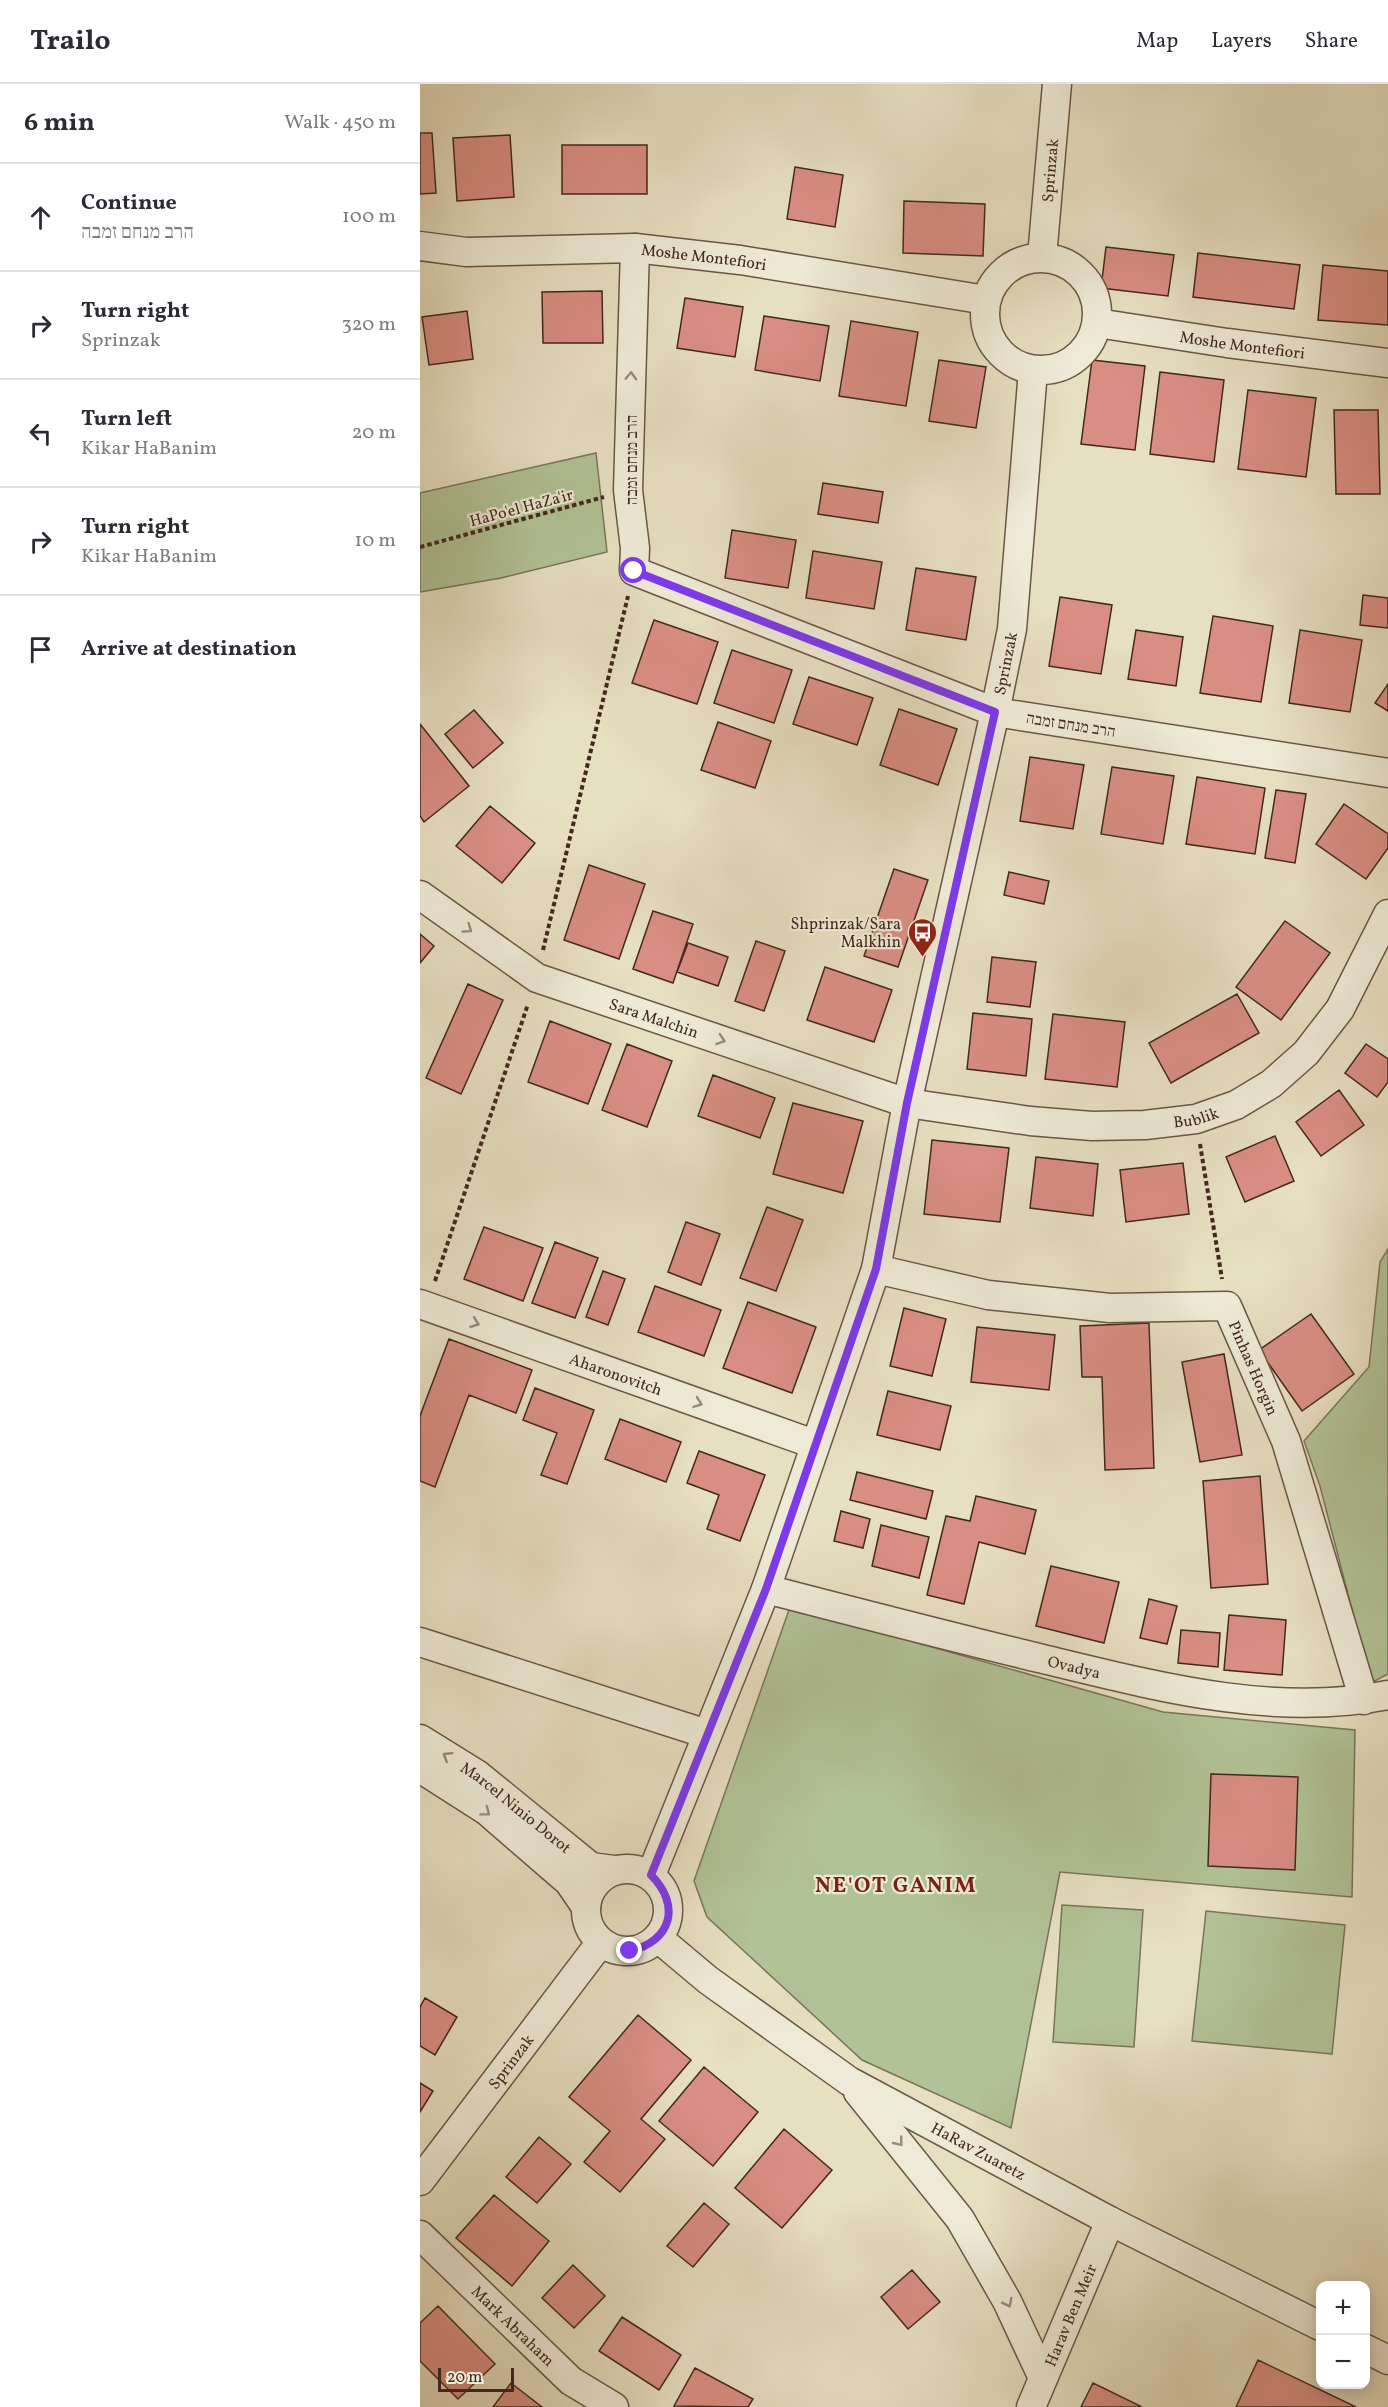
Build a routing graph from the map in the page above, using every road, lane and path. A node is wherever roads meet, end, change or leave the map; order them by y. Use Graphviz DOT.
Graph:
graph roads {
  1 [pos="1058,84"];
  2 [pos="420,246"];
  3 [pos="635,248"];
  4 [pos="1042,257"];
  5 [pos="986,300"];
  6 [pos="1097,323"];
  7 [pos="1388,363"];
  8 [pos="1033,370"];
  9 [pos="628,490"];
  10 [pos="420,547"];
  11 [pos="995,712"];
  12 [pos="1388,773"];
  13 [pos="420,895"];
  14 [pos="1388,914"];
  15 [pos="907,1103"];
  16 [pos="1196,1119"];
  17 [pos="876,1269"];
  18 [pos="420,1304"];
  19 [pos="1227,1306"];
  20 [pos="814,1444"];
  21 [pos="766,1589"];
  22 [pos="420,1642"];
  23 [pos="1376,1697"];
  24 [pos="707,1734"];
  25 [pos="420,1739"];
  26 [pos="420,1768"];
  27 [pos="614,1870"];
  28 [pos="651,1875"];
  29 [pos="586,1907"];
  30 [pos="658,1938"];
  31 [pos="601,1942"];
  32 [pos="849,2081"];
  33 [pos="420,2181"];
  34 [pos="1110,2221"];
  35 [pos="420,2235"];
  36 [pos="1316,2324"];
  37 [pos="1370,2351"];
  38 [pos="1388,2360"];
  39 [pos="1043,2378"];
  40 [pos="614,2407"];
  41 [pos="1031,2407"];
  1 -- 4 [label="street, Sprinzak"];
  2 -- 3 [label="street, Moshe Montefiori"];
  3 -- 5 [label="street, Moshe Montefiori"];
  9 -- 3 [label="street, הרב מנחם זמבה, one-way"];
  4 -- 5 [label="street"];
  4 -- 6 [label="street"];
  5 -- 8 [label="street"];
  6 -- 7 [label="street, Moshe Montefiori"];
  6 -- 8 [label="street"];
  8 -- 11 [label="street, Sprinzak"];
  9 -- 10 [label="path, HaPo'el HaZa'ir"];
  9 -- 11 [label="street, הרב מנחם זמבה"];
  11 -- 12 [label="street, הרב מנחם זמבה"];
  11 -- 15 [label="street, Sprinzak"];
  13 -- 15 [label="street, Sara Malchin, one-way"];
  14 -- 16 [label="street, Bublik"];
  15 -- 16 [label="street, Bublik"];
  15 -- 17 [label="street, Sprinzak"];
  16 -- 19 [label="path"];
  17 -- 19 [label="street, Pinhas Horgin"];
  17 -- 20 [label="street, Sprinzak"];
  18 -- 20 [label="street, Aharonovitch, one-way"];
  19 -- 23 [label="street, Pinhas Horgin"];
  20 -- 21 [label="street, Sprinzak"];
  21 -- 23 [label="street, Ovadya"];
  21 -- 24 [label="street, Sprinzak"];
  22 -- 24 [label="street"];
  24 -- 28 [label="street, Sprinzak"];
  27 -- 25 [label="street, Marcel Ninio Dorot, one-way"];
  26 -- 29 [label="street, Marcel Ninio Dorot, one-way"];
  27 -- 28 [label="street"];
  27 -- 29 [label="street"];
  28 -- 30 [label="street"];
  29 -- 31 [label="street"];
  30 -- 31 [label="street"];
  30 -- 32 [label="street, HaRav Zuaretz"];
  31 -- 33 [label="street, Sprinzak"];
  32 -- 34 [label="street, HaRav Zuaretz"];
  32 -- 39 [label="street, one-way"];
  34 -- 36 [label="street, HaRav Zuaretz"];
  34 -- 39 [label="street, Harav Ben Meir"];
  35 -- 40 [label="street, Mark Abraham"];
  37 -- 38 [label="street"];
  39 -- 41 [label="street, Harav Ben Meir"];
}
